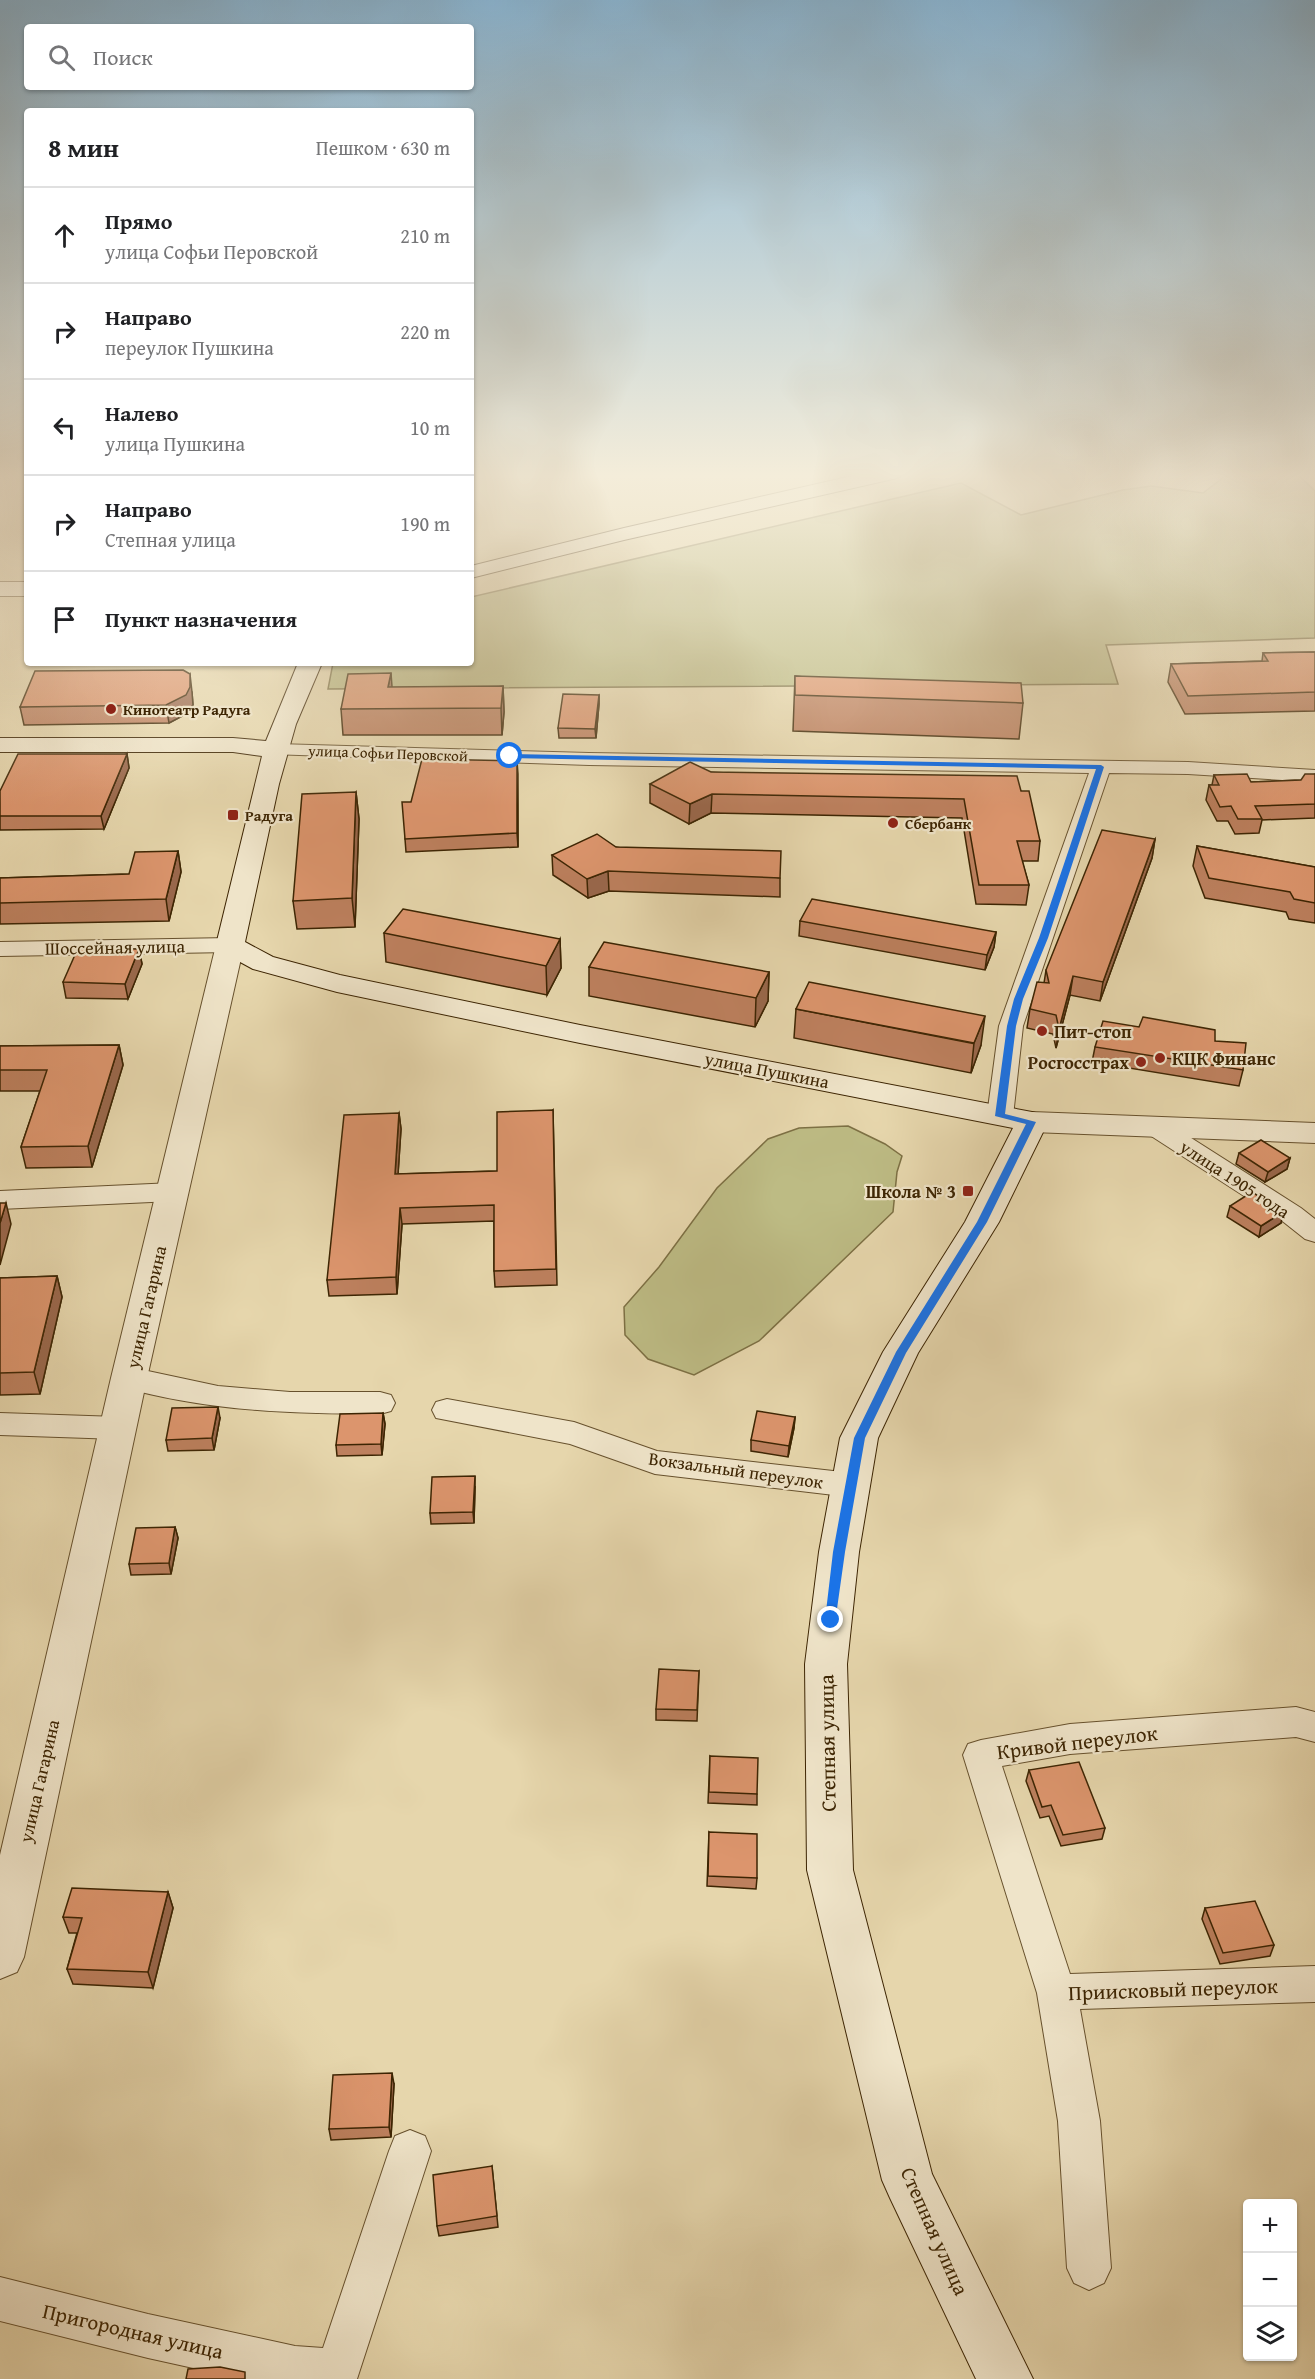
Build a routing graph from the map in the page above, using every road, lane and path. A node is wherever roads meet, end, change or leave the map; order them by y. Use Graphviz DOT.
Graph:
graph roads {
  1 [pos="0,589"];
  2 [pos="24,589"];
  3 [pos="309,666"];
  4 [pos="0,744"];
  5 [pos="277,750"];
  6 [pos="1101,767"];
  7 [pos="1315,776"];
  8 [pos="230,945"];
  9 [pos="0,949"];
  10 [pos="1016,1119"];
  11 [pos="1154,1126"];
  12 [pos="1315,1133"];
  13 [pos="172,1192"];
  14 [pos="0,1200"];
  15 [pos="1315,1233"];
  16 [pos="129,1378"];
  17 [pos="380,1403"];
  18 [pos="447,1410"];
  19 [pos="0,1424"];
  20 [pos="118,1428"];
  21 [pos="851,1485"];
  22 [pos="1315,1727"];
  23 [pos="5,1912"];
  24 [pos="0,1957"];
  25 [pos="1315,1984"];
  26 [pos="1057,1993"];
  27 [pos="410,2151"];
  28 [pos="1089,2268"];
  29 [pos="0,2299"];
  30 [pos="1005,2379"];
  1 -- 2 [label="main road"];
  3 -- 5 [label="main road, улица Гагарина"];
  4 -- 5 [label="main road, улица Софьи Перовской"];
  5 -- 6 [label="street, улица Софьи Перовской"];
  5 -- 8 [label="main road, улица Гагарина"];
  6 -- 7 [label="street, улица Софьи Перовской"];
  6 -- 10 [label="street"];
  8 -- 9 [label="street, Шоссейная улица"];
  8 -- 10 [label="main road, улица Пушкина"];
  8 -- 13 [label="main road, улица Гагарина"];
  10 -- 11 [label="main road, улица Пушкина"];
  10 -- 21 [label="main road, Степная улица"];
  11 -- 12 [label="main road, улица Пушкина"];
  11 -- 15 [label="street, улица 1905 года"];
  13 -- 14 [label="street"];
  13 -- 16 [label="main road, улица Гагарина"];
  16 -- 17 [label="street"];
  16 -- 20 [label="main road, улица Гагарина"];
  18 -- 21 [label="street, Вокзальный переулок"];
  19 -- 20 [label="street"];
  20 -- 23 [label="main road, улица Гагарина"];
  21 -- 30 [label="main road, Степная улица"];
  22 -- 26 [label="street, Кривой переулок"];
  23 -- 24 [label="main road, улица Гагарина"];
  25 -- 26 [label="street, Приисковый переулок"];
  26 -- 28 [label="street, Приисковый переулок"];
  27 -- 29 [label="street, Пригородная улица"];
}
